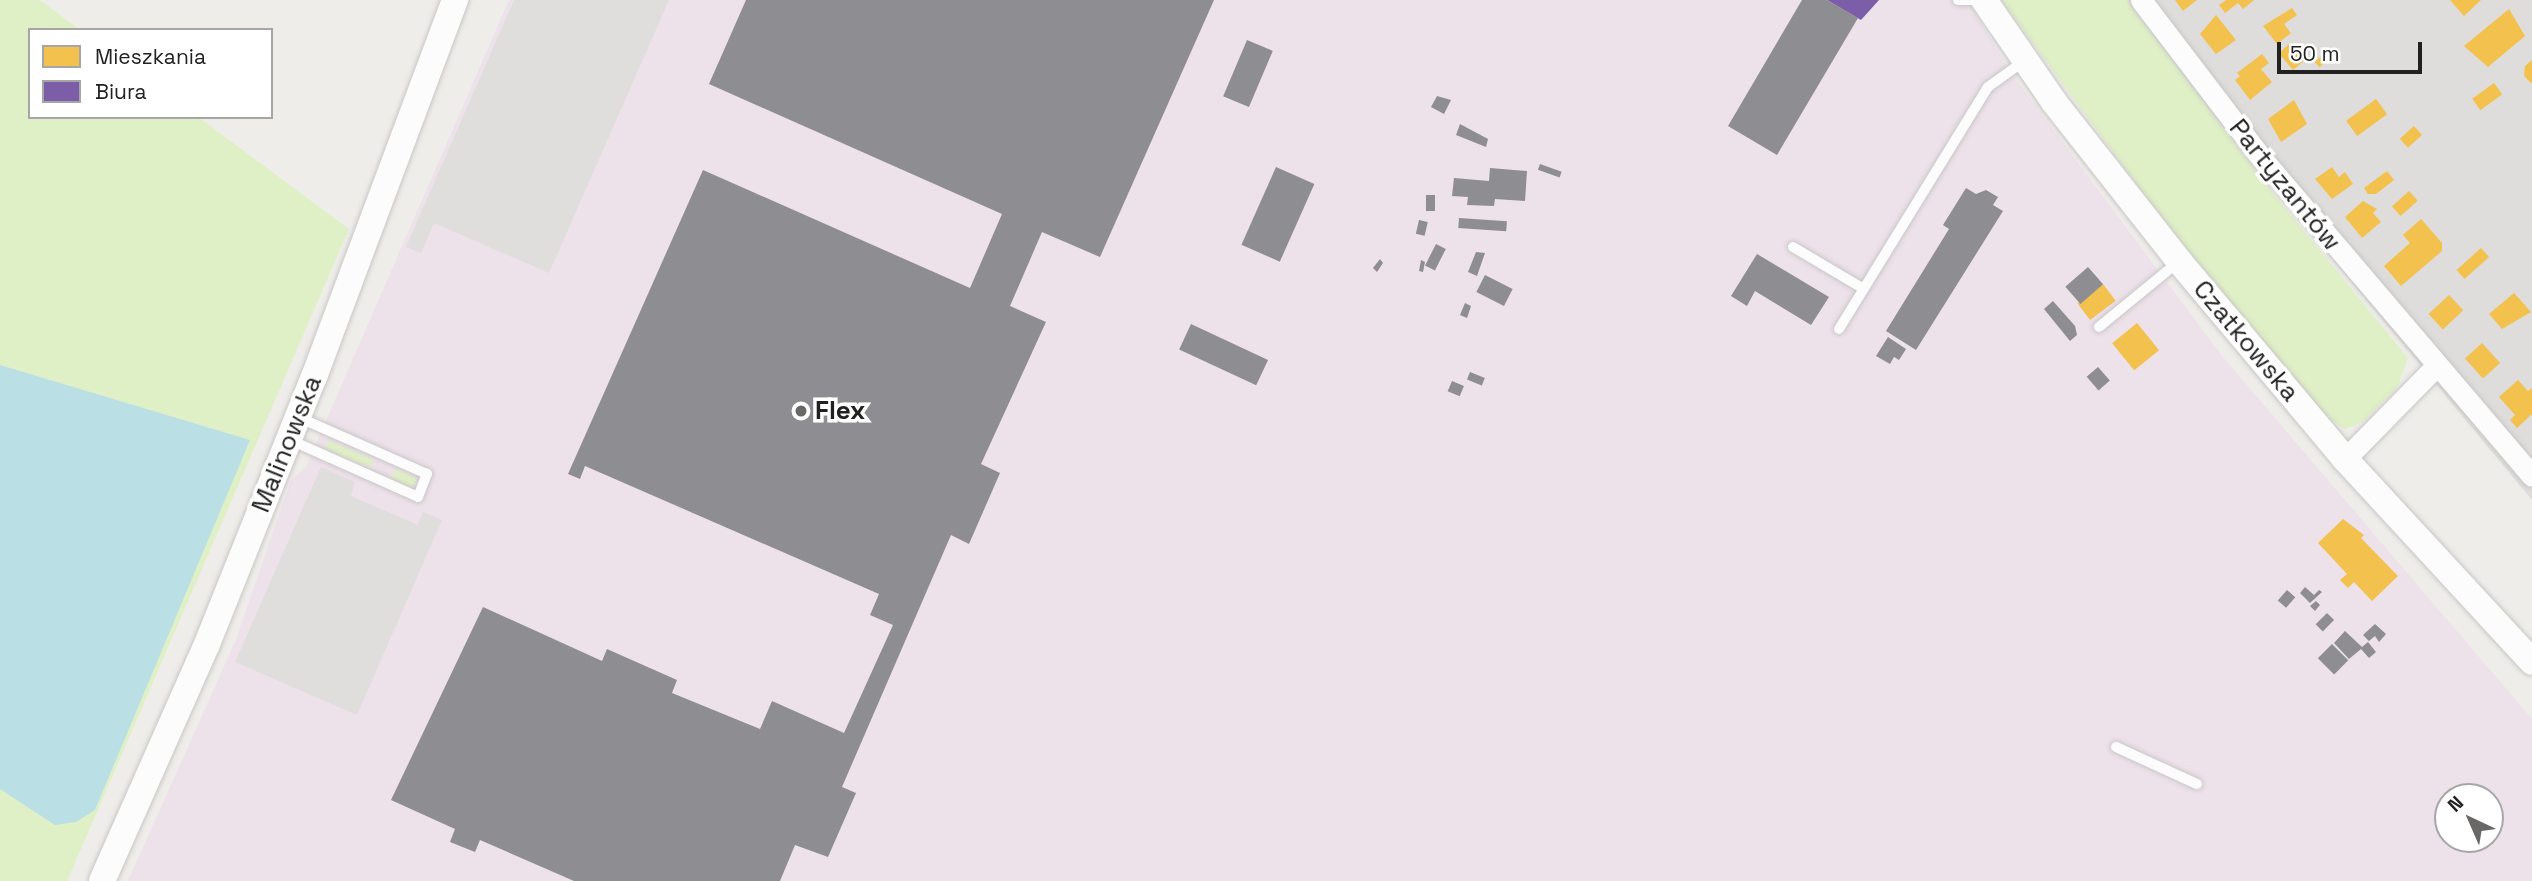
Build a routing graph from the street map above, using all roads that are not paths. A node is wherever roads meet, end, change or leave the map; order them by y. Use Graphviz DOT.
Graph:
graph roads {
  1 [pos="455,0"];
  2 [pos="1958,0"];
  3 [pos="1974,0"];
  4 [pos="1984,0"];
  5 [pos="2140,0"];
  6 [pos="2024,61"];
  7 [pos="1793,247"];
  8 [pos="2179,261"];
  9 [pos="1864,289"];
  10 [pos="2099,327"];
  11 [pos="1839,329"];
  12 [pos="2435,367"];
  13 [pos="293,428"];
  14 [pos="385,456"];
  15 [pos="2345,459"];
  16 [pos="2532,476"];
  17 [pos="376,479"];
  18 [pos="2532,662"];
  19 [pos="2116,747"];
  20 [pos="2197,784"];
  21 [pos="102,881"];
  1 -- 13 [label="street, Malinowska"];
  2 -- 3 [label="lane"];
  4 -- 6 [label="street, Czatkowska"];
  5 -- 12 [label="street, Partyzantów"];
  6 -- 8 [label="street, Czatkowska"];
  6 -- 9 [label="lane"];
  7 -- 9 [label="lane"];
  8 -- 10 [label="lane"];
  8 -- 15 [label="street, Czatkowska"];
  9 -- 11 [label="lane"];
  12 -- 15 [label="street"];
  12 -- 16 [label="street, Partyzantów"];
  13 -- 14 [label="lane"];
  13 -- 17 [label="lane"];
  13 -- 21 [label="street, Malinowska"];
  14 -- 17 [label="lane"];
  14 -- 17 [label="lane"];
  15 -- 18 [label="street, Czatkowska"];
  19 -- 20 [label="lane"];
}
